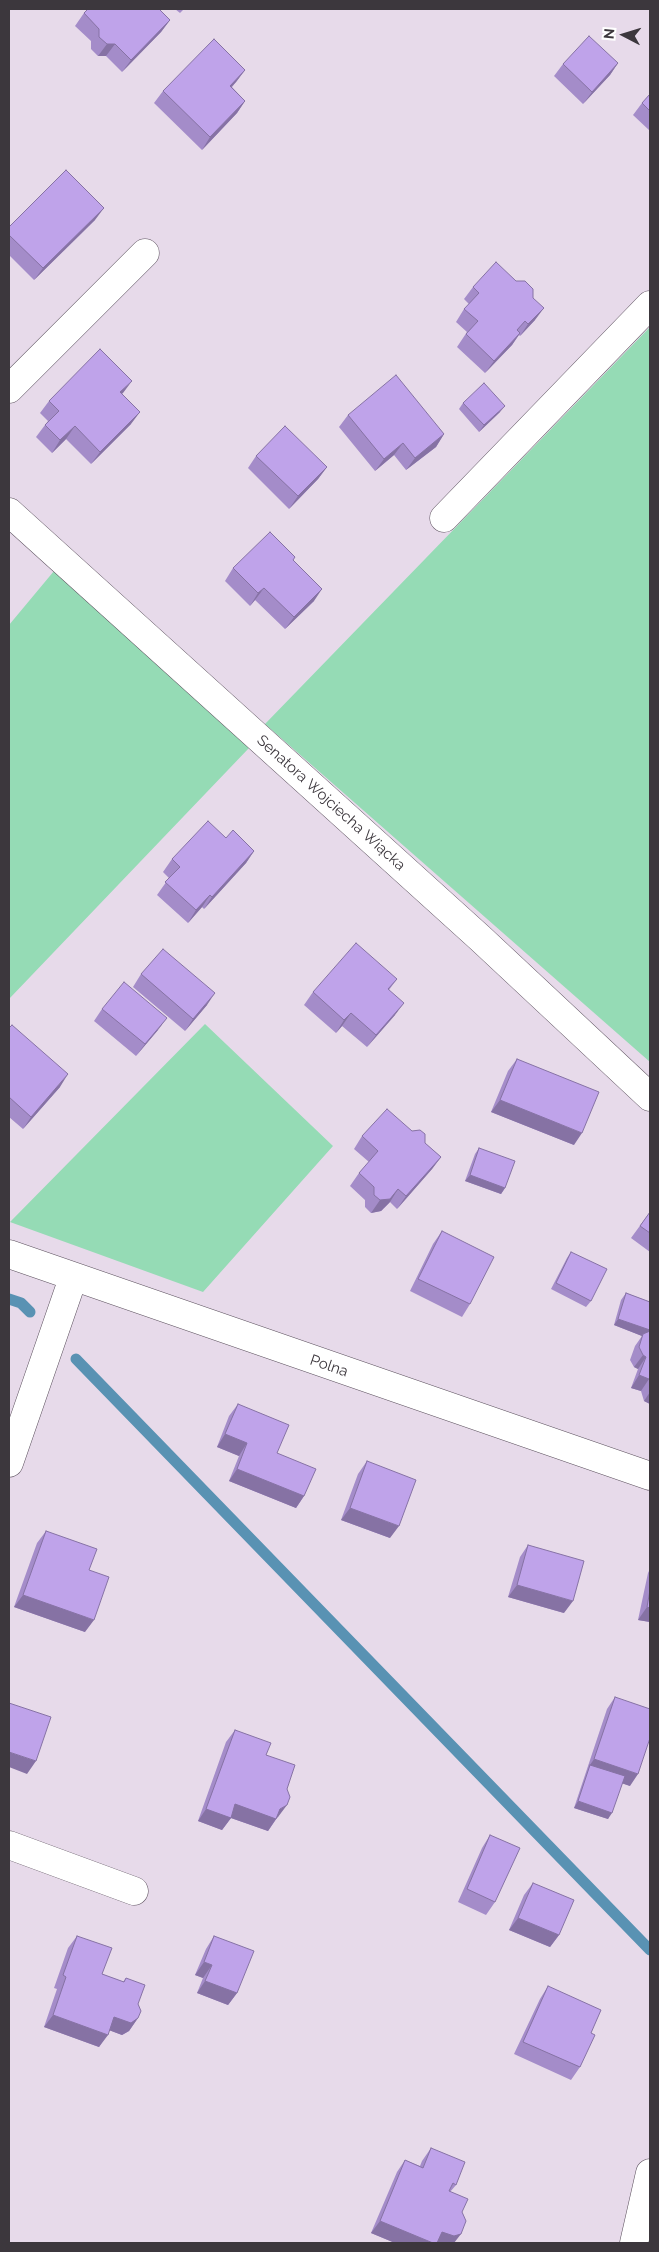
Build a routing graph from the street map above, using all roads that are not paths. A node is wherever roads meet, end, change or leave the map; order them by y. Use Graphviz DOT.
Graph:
graph roads {
  1 [pos="145,253"];
  2 [pos="650,306"];
  3 [pos="9,388"];
  4 [pos="9,512"];
  5 [pos="444,518"];
  6 [pos="650,1097"];
  7 [pos="9,1254"];
  8 [pos="73,1278"];
  9 [pos="9,1463"];
  10 [pos="650,1476"];
  11 [pos="9,1845"];
  12 [pos="134,1891"];
  13 [pos="650,2173"];
  14 [pos="634,2243"];
  1 -- 3 [label="street"];
  2 -- 5 [label="street"];
  4 -- 6 [label="street, Senatora Wojciecha Wiącka"];
  7 -- 8 [label="street, Polna"];
  8 -- 9 [label="street"];
  8 -- 10 [label="street, Polna"];
  11 -- 12 [label="street"];
  13 -- 14 [label="street"];
}
